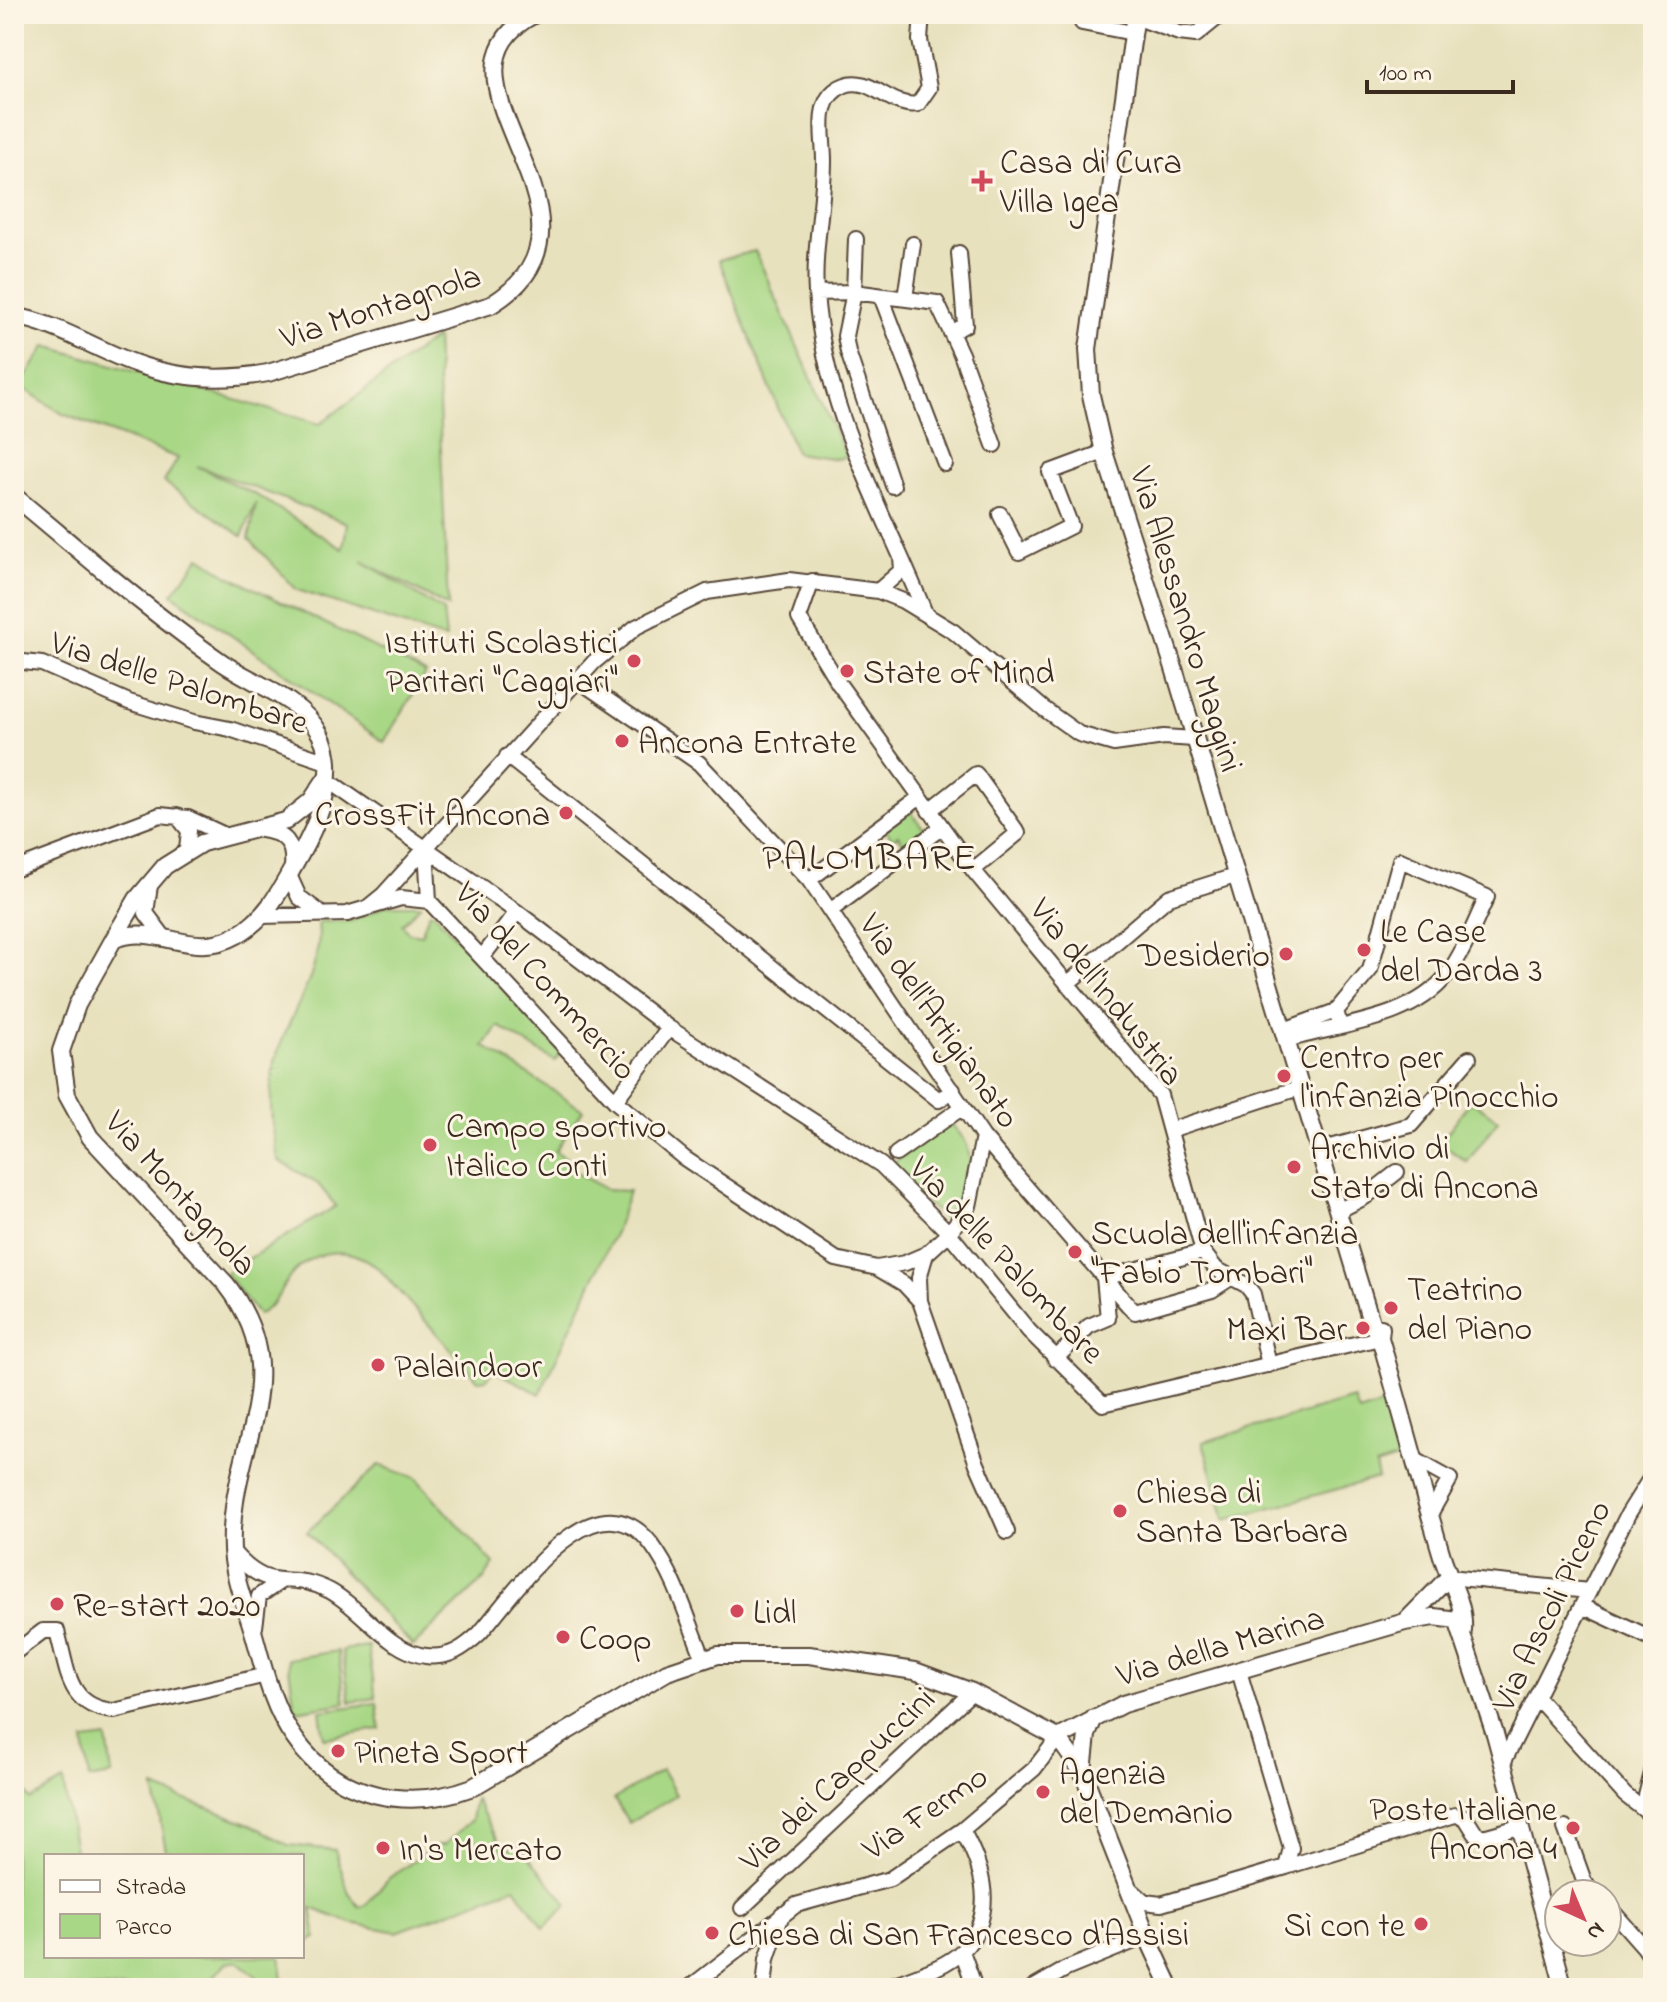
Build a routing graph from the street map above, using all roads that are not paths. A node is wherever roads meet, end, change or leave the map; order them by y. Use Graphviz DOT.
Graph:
graph roads {
  1 [pos="535,14"];
  2 [pos="922,14"];
  3 [pos="1083,14"];
  4 [pos="1222,14"];
  5 [pos="1135,21"];
  6 [pos="856,239"];
  7 [pos="913,244"];
  8 [pos="959,253"];
  9 [pos="816,293"];
  10 [pos="868,294"];
  11 [pos="905,298"];
  12 [pos="14,316"];
  13 [pos="953,323"];
  14 [pos="994,445"];
  15 [pos="1104,452"];
  16 [pos="945,464"];
  17 [pos="893,486"];
  18 [pos="14,496"];
  19 [pos="1000,514"];
  20 [pos="903,565"];
  21 [pos="812,581"];
  22 [pos="878,591"];
  23 [pos="903,601"];
  24 [pos="925,613"];
  25 [pos="14,661"];
  26 [pos="577,679"];
  27 [pos="1189,721"];
  28 [pos="1164,737"];
  29 [pos="1194,739"];
  30 [pos="507,756"];
  31 [pos="330,775"];
  32 [pos="919,798"];
  33 [pos="929,811"];
  34 [pos="177,816"];
  35 [pos="941,828"];
  36 [pos="261,830"];
  37 [pos="227,836"];
  38 [pos="426,847"];
  39 [pos="187,850"];
  40 [pos="443,860"];
  41 [pos="14,870"];
  42 [pos="973,870"];
  43 [pos="291,871"];
  44 [pos="1235,876"];
  45 [pos="809,880"];
  46 [pos="151,881"];
  47 [pos="431,881"];
  48 [pos="429,901"];
  49 [pos="367,908"];
  50 [pos="830,911"];
  51 [pos="318,912"];
  52 [pos="517,912"];
  53 [pos="261,916"];
  54 [pos="164,937"];
  55 [pos="115,939"];
  56 [pos="483,956"];
  57 [pos="1067,984"];
  58 [pos="1336,1011"];
  59 [pos="1340,1026"];
  60 [pos="669,1028"];
  61 [pos="1286,1035"];
  62 [pos="1469,1058"];
  63 [pos="1302,1087"];
  64 [pos="953,1090"];
  65 [pos="615,1101"];
  66 [pos="963,1107"];
  67 [pos="1170,1130"];
  68 [pos="983,1137"];
  69 [pos="1320,1150"];
  70 [pos="896,1154"];
  71 [pos="1397,1172"];
  72 [pos="1338,1211"];
  73 [pos="949,1233"];
  74 [pos="1203,1252"];
  75 [pos="926,1254"];
  76 [pos="905,1263"];
  77 [pos="877,1268"];
  78 [pos="919,1278"];
  79 [pos="1104,1278"];
  80 [pos="1229,1279"];
  81 [pos="904,1284"];
  82 [pos="920,1301"];
  83 [pos="1135,1312"];
  84 [pos="1108,1318"];
  85 [pos="1380,1338"];
  86 [pos="1055,1359"];
  87 [pos="1269,1365"];
  88 [pos="1414,1459"];
  89 [pos="1653,1474"];
  90 [pos="1430,1514"];
  91 [pos="1007,1532"];
  92 [pos="232,1551"];
  93 [pos="1449,1577"];
  94 [pos="263,1582"];
  95 [pos="238,1587"];
  96 [pos="1589,1591"];
  97 [pos="1582,1606"];
  98 [pos="1405,1622"];
  99 [pos="254,1636"];
  100 [pos="1463,1637"];
  101 [pos="1653,1639"];
  102 [pos="14,1653"];
  103 [pos="703,1657"];
  104 [pos="1239,1671"];
  105 [pos="266,1675"];
  106 [pos="972,1692"];
  107 [pos="1537,1698"];
  108 [pos="1094,1718"];
  109 [pos="1058,1738"];
  110 [pos="1503,1763"];
  111 [pos="1653,1769"];
  112 [pos="1083,1773"];
  113 [pos="1653,1816"];
  114 [pos="1519,1827"];
  115 [pos="1565,1828"];
  116 [pos="962,1830"];
  117 [pos="1286,1867"];
  118 [pos="1583,1878"];
  119 [pos="1129,1888"];
  120 [pos="1161,1904"];
  121 [pos="742,1908"];
  122 [pos="782,1913"];
  123 [pos="1623,1917"];
  124 [pos="1147,1936"];
  125 [pos="1650,1938"];
  126 [pos="962,1951"];
  127 [pos="948,1960"];
  128 [pos="1653,1961"];
  129 [pos="1168,1981"];
  130 [pos="689,1988"];
  131 [pos="764,1988"];
  132 [pos="884,1988"];
  133 [pos="975,1988"];
  134 [pos="1033,1988"];
  135 [pos="1564,1988"];
  1 -- 12 [label="main road, Via Montagnola"];
  2 -- 9 [label="street"];
  3 -- 5 [label="street"];
  4 -- 5 [label="street"];
  5 -- 15 [label="main road, Via Alessandro Maggini"];
  6 -- 10 [label="street"];
  7 -- 11 [label="street"];
  8 -- 13 [label="street"];
  9 -- 10 [label="street"];
  9 -- 20 [label="street"];
  10 -- 11 [label="street"];
  10 -- 16 [label="street"];
  10 -- 17 [label="street"];
  11 -- 13 [label="street"];
  13 -- 14 [label="street"];
  15 -- 19 [label="street"];
  15 -- 27 [label="main road, Via Alessandro Maggini"];
  18 -- 31 [label="main road"];
  20 -- 22 [label="street"];
  20 -- 23 [label="street"];
  20 -- 24 [label="street"];
  21 -- 22 [label="street"];
  21 -- 26 [label="street"];
  21 -- 32 [label="street, Via dell'Industria"];
  22 -- 23 [label="street"];
  23 -- 24 [label="street"];
  24 -- 28 [label="street"];
  25 -- 31 [label="street, Via delle Palombare"];
  26 -- 30 [label="street"];
  26 -- 45 [label="street, Via dell'Artigianato"];
  27 -- 28 [label="street"];
  27 -- 29 [label="main road, Via Alessandro Maggini"];
  28 -- 29 [label="street"];
  29 -- 44 [label="main road, Via Alessandro Maggini"];
  30 -- 38 [label="street"];
  30 -- 64 [label="street"];
  31 -- 36 [label="main road, Via Montagnola"];
  31 -- 38 [label="street, Via delle Palombare"];
  31 -- 43 [label="main road"];
  32 -- 33 [label="street, Via dell'Industria"];
  32 -- 45 [label="street"];
  33 -- 35 [label="street, Via dell'Industria"];
  33 -- 42 [label="street"];
  34 -- 37 [label="street"];
  34 -- 39 [label="street"];
  34 -- 41 [label="street"];
  35 -- 42 [label="street, Via dell'Industria"];
  35 -- 50 [label="street"];
  36 -- 37 [label="main road, Via Montagnola"];
  36 -- 43 [label="street"];
  37 -- 39 [label="main road, Via Montagnola"];
  38 -- 40 [label="street, Via delle Palombare"];
  38 -- 47 [label="street, Via del Commercio"];
  38 -- 49 [label="street"];
  39 -- 46 [label="main road, Via Montagnola"];
  40 -- 47 [label="street, Via del Commercio"];
  40 -- 52 [label="street, Via delle Palombare"];
  42 -- 57 [label="street, Via dell'Industria"];
  43 -- 51 [label="street"];
  43 -- 53 [label="main road"];
  44 -- 57 [label="street"];
  44 -- 61 [label="main road, Via Alessandro Maggini"];
  45 -- 50 [label="street, Via dell'Artigianato"];
  46 -- 54 [label="street"];
  46 -- 55 [label="main road, Via Montagnola"];
  47 -- 48 [label="street, Via del Commercio"];
  48 -- 49 [label="street"];
  48 -- 56 [label="street, Via del Commercio"];
  49 -- 51 [label="street"];
  50 -- 64 [label="street, Via dell'Artigianato"];
  51 -- 53 [label="street"];
  52 -- 56 [label="street"];
  52 -- 60 [label="street, Via delle Palombare"];
  53 -- 54 [label="main road"];
  54 -- 55 [label="main road"];
  55 -- 92 [label="main road, Via Montagnola"];
  56 -- 65 [label="street, Via del Commercio"];
  57 -- 67 [label="street, Via dell'Industria"];
  58 -- 59 [label="street"];
  58 -- 59 [label="street"];
  58 -- 61 [label="street"];
  59 -- 61 [label="street"];
  60 -- 65 [label="street"];
  60 -- 73 [label="street, Via delle Palombare"];
  61 -- 63 [label="main road, Via Alessandro Maggini"];
  62 -- 69 [label="street"];
  63 -- 67 [label="street"];
  63 -- 69 [label="main road, Via Alessandro Maggini"];
  64 -- 66 [label="street, Via dell'Artigianato"];
  65 -- 77 [label="street, Via del Commercio"];
  66 -- 68 [label="street, Via dell'Artigianato"];
  66 -- 70 [label="street"];
  67 -- 74 [label="street, Via dell'Industria"];
  68 -- 73 [label="street, Via del Commercio"];
  68 -- 79 [label="street, Via dell'Artigianato"];
  69 -- 72 [label="main road, Via Alessandro Maggini"];
  71 -- 72 [label="street"];
  72 -- 85 [label="main road, Via Alessandro Maggini"];
  73 -- 75 [label="street, Via del Commercio"];
  73 -- 86 [label="street, Via delle Palombare"];
  74 -- 79 [label="street"];
  74 -- 80 [label="street"];
  75 -- 76 [label="street, Via del Commercio"];
  75 -- 78 [label="street"];
  76 -- 77 [label="street, Via del Commercio"];
  76 -- 78 [label="street"];
  76 -- 81 [label="street"];
  77 -- 81 [label="street"];
  78 -- 82 [label="street"];
  79 -- 83 [label="street, Via dell'Artigianato"];
  79 -- 84 [label="street"];
  80 -- 83 [label="street"];
  80 -- 87 [label="street"];
  81 -- 82 [label="street"];
  82 -- 91 [label="street"];
  83 -- 84 [label="street"];
  84 -- 86 [label="street"];
  85 -- 87 [label="street, Via delle Palombare"];
  85 -- 88 [label="main road, Via Alessandro Maggini"];
  86 -- 87 [label="street, Via delle Palombare"];
  88 -- 90 [label="main road, Via Alessandro Maggini"];
  88 -- 90 [label="street"];
  89 -- 96 [label="street, Via Ascoli Piceno"];
  90 -- 93 [label="main road, Via Alessandro Maggini"];
  92 -- 94 [label="street"];
  92 -- 95 [label="main road, Via Montagnola"];
  93 -- 96 [label="street"];
  93 -- 98 [label="main road, Via della Marina"];
  93 -- 100 [label="main road, Via Alessandro Maggini"];
  94 -- 95 [label="street"];
  94 -- 99 [label="street"];
  94 -- 103 [label="street"];
  95 -- 99 [label="main road, Via Montagnola"];
  96 -- 97 [label="street, Via Ascoli Piceno"];
  97 -- 101 [label="street"];
  97 -- 107 [label="street, Via Ascoli Piceno"];
  98 -- 100 [label="main road, Via della Marina"];
  98 -- 104 [label="main road, Via della Marina"];
  99 -- 105 [label="main road, Via Montagnola"];
  100 -- 110 [label="main road"];
  102 -- 105 [label="street"];
  103 -- 105 [label="main road, Via Montagnola"];
  103 -- 106 [label="main road, Via Montagnola"];
  104 -- 108 [label="main road, Via della Marina"];
  104 -- 117 [label="street"];
  106 -- 109 [label="main road, Via Montagnola"];
  106 -- 121 [label="street, Via dei Cappuccini"];
  107 -- 110 [label="street, Via Ascoli Piceno"];
  107 -- 113 [label="street"];
  108 -- 109 [label="main road, Via della Marina"];
  108 -- 112 [label="main road"];
  109 -- 112 [label="main road, Via Montagnola"];
  109 -- 116 [label="street, Via Fermo"];
  110 -- 114 [label="main road"];
  111 -- 113 [label="street"];
  112 -- 119 [label="main road, Via Montagnola"];
  114 -- 117 [label="street"];
  114 -- 135 [label="main road"];
  115 -- 118 [label="street"];
  116 -- 122 [label="street, Via Fermo"];
  116 -- 126 [label="street"];
  117 -- 120 [label="street"];
  119 -- 120 [label="street"];
  119 -- 124 [label="main road, Via Montagnola"];
  120 -- 129 [label="street, Via Montagnola"];
  122 -- 130 [label="street, Via Fermo"];
  122 -- 131 [label="street"];
  123 -- 125 [label="street"];
  124 -- 129 [label="main road, Via Montagnola"];
  124 -- 134 [label="street"];
  125 -- 128 [label="street"];
  126 -- 127 [label="street"];
  126 -- 133 [label="street"];
  127 -- 132 [label="street"];
  127 -- 133 [label="street"];
}
